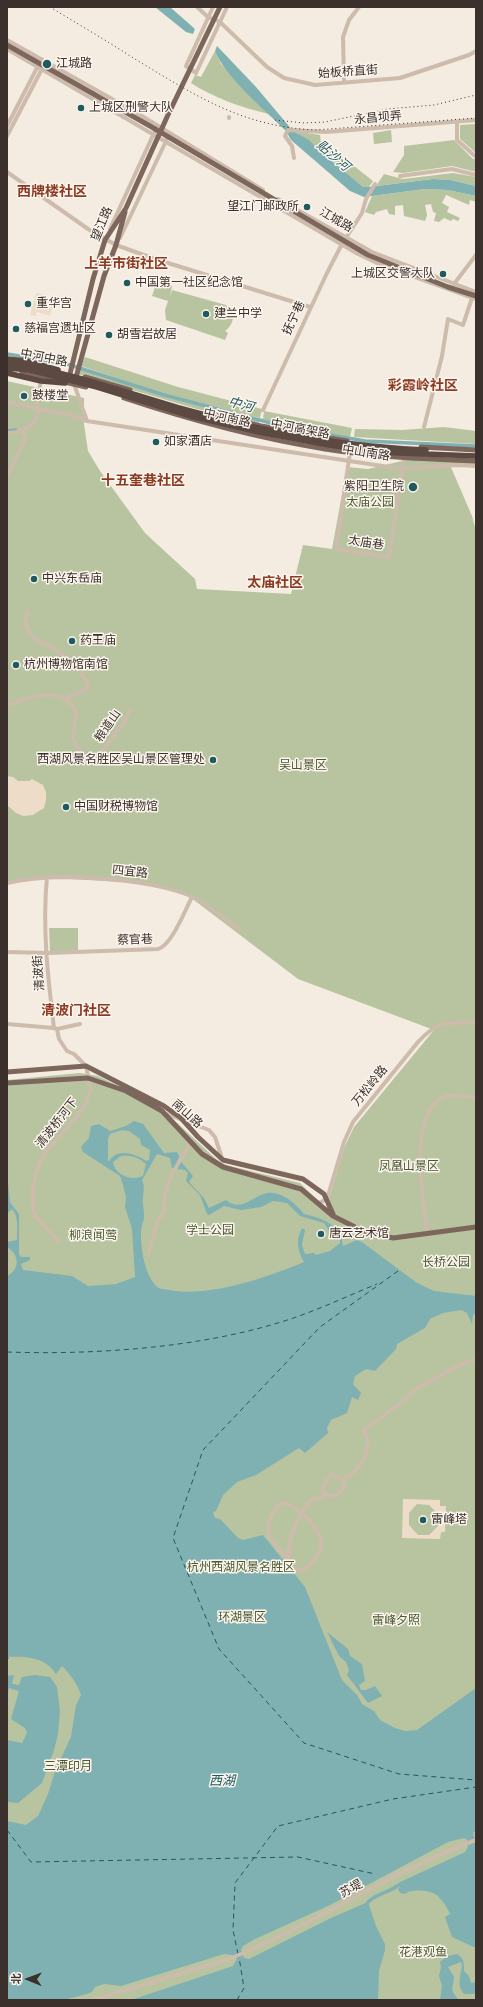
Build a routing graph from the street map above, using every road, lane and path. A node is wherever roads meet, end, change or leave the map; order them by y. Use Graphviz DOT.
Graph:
graph roads {
  1 [pos="197,7"];
  2 [pos="213,7"];
  3 [pos="220,7"];
  4 [pos="227,7"];
  5 [pos="359,7"];
  6 [pos="208,18"];
  7 [pos="220,22"];
  8 [pos="7,40"];
  9 [pos="7,45"];
  10 [pos="7,49"];
  11 [pos="476,51"];
  12 [pos="42,64"];
  13 [pos="344,82"];
  14 [pos="476,120"];
  15 [pos="457,122"];
  16 [pos="7,126"];
  17 [pos="155,130"];
  18 [pos="7,136"];
  19 [pos="168,137"];
  20 [pos="476,157"];
  21 [pos="294,158"];
  22 [pos="7,172"];
  23 [pos="476,175"];
  24 [pos="400,176"];
  25 [pos="375,184"];
  26 [pos="126,208"];
  27 [pos="105,240"];
  28 [pos="344,241"];
  29 [pos="116,245"];
  30 [pos="476,255"];
  31 [pos="454,284"];
  32 [pos="476,292"];
  33 [pos="475,298"];
  34 [pos="310,307"];
  35 [pos="7,361"];
  36 [pos="71,369"];
  37 [pos="7,370"];
  38 [pos="78,370"];
  39 [pos="41,381"];
  40 [pos="71,384"];
  41 [pos="7,402"];
  42 [pos="37,409"];
  43 [pos="263,410"];
  44 [pos="87,420"];
  45 [pos="424,427"];
  46 [pos="23,431"];
  47 [pos="7,433"];
  48 [pos="476,451"];
  49 [pos="350,452"];
  50 [pos="476,456"];
  51 [pos="404,458"];
  52 [pos="349,460"];
  53 [pos="476,460"];
  54 [pos="476,466"];
  55 [pos="402,469"];
  56 [pos="7,476"];
  57 [pos="28,611"];
  58 [pos="65,699"];
  59 [pos="7,705"];
  60 [pos="130,710"];
  61 [pos="47,877"];
  62 [pos="7,883"];
  63 [pos="192,897"];
  64 [pos="238,929"];
  65 [pos="7,952"];
  66 [pos="48,953"];
  67 [pos="476,1023"];
  68 [pos="7,1024"];
  69 [pos="80,1024"];
  70 [pos="55,1029"];
  71 [pos="86,1066"];
  72 [pos="7,1072"];
  73 [pos="88,1078"];
  74 [pos="7,1083"];
  75 [pos="476,1098"];
  76 [pos="164,1113"];
  77 [pos="181,1118"];
  78 [pos="191,1141"];
  79 [pos="223,1160"];
  80 [pos="327,1199"];
  81 [pos="319,1203"];
  82 [pos="333,1216"];
  83 [pos="476,1227"];
  84 [pos="427,1233"];
  85 [pos="59,1242"];
  86 [pos="149,1252"];
  87 [pos="476,1360"];
  88 [pos="343,1480"];
  89 [pos="325,1494"];
  90 [pos="302,1512"];
  91 [pos="288,1558"];
  92 [pos="476,1840"];
  93 [pos="93,2000"];
  1 -- 6 [label="street, 始板桥直街"];
  2 -- 6 [label="street"];
  3 -- 26 [label="main road"];
  4 -- 7 [label="street"];
  5 -- 13 [label="street"];
  6 -- 7 [label="street, 始板桥直街"];
  6 -- 7 [label="street"];
  7 -- 13 [label="street, 始板桥直街"];
  8 -- 12 [label="street, 江城路"];
  9 -- 12 [label="main road, 江城路"];
  10 -- 12 [label="street, 江城路"];
  11 -- 13 [label="street, 始板桥直街"];
  12 -- 16 [label="street"];
  12 -- 17 [label="street, 江城路"];
  12 -- 17 [label="main road, 江城路"];
  12 -- 18 [label="street"];
  14 -- 15 [label="street, 永昌坝弄"];
  15 -- 20 [label="street"];
  15 -- 21 [label="street, 永昌坝弄"];
  17 -- 19 [label="main road, 江城路"];
  17 -- 27 [label="street, 望江路"];
  19 -- 28 [label="main road, 江城路"];
  19 -- 29 [label="street, 望江路"];
  22 -- 27 [label="street"];
  23 -- 24 [label="street"];
  25 -- 28 [label="street"];
  26 -- 27 [label="main road"];
  26 -- 29 [label="main road"];
  27 -- 29 [label="street"];
  27 -- 36 [label="main road, 望江路"];
  28 -- 31 [label="street, 江城路"];
  28 -- 33 [label="main road, 江城路"];
  28 -- 34 [label="street, 抚宁巷"];
  29 -- 34 [label="street"];
  29 -- 38 [label="main road, 望江路"];
  30 -- 31 [label="street"];
  31 -- 32 [label="street, 江城路"];
  33 -- 45 [label="street"];
  34 -- 43 [label="street, 抚宁巷"];
  35 -- 36 [label="highway"];
  35 -- 36 [label="main road, 中河中路"];
  35 -- 48 [label="highway, 中河高架路"];
  36 -- 38 [label="main road, 中河中路"];
  36 -- 40 [label="main road, 望江路"];
  37 -- 39 [label="highway"];
  37 -- 40 [label="main road, 中河中路"];
  37 -- 50 [label="highway, 中河高架路"];
  38 -- 40 [label="main road, 望江路"];
  38 -- 48 [label="main road, 中河南路"];
  39 -- 40 [label="highway"];
  39 -- 42 [label="street"];
  40 -- 44 [label="street"];
  40 -- 49 [label="main road, 中河南路"];
  41 -- 42 [label="street, 中山南路"];
  42 -- 44 [label="street, 中山南路"];
  42 -- 46 [label="street"];
  44 -- 52 [label="street, 中山南路"];
  46 -- 47 [label="street"];
  46 -- 56 [label="street"];
  49 -- 51 [label="main road, 中河南路"];
  49 -- 52 [label="street"];
  51 -- 53 [label="main road, 中河南路"];
  51 -- 55 [label="street, 太庙巷"];
  52 -- 55 [label="street, 中山南路"];
  52 -- 55 [label="street, 太庙巷"];
  54 -- 55 [label="street, 中山南路"];
  57 -- 58 [label="street"];
  58 -- 59 [label="street"];
  58 -- 60 [label="street, 粮道山"];
  61 -- 62 [label="street, 四宜路"];
  61 -- 63 [label="street, 四宜路"];
  61 -- 66 [label="street, 清波街"];
  63 -- 64 [label="street, 四宜路"];
  63 -- 66 [label="street, 蔡官巷"];
  65 -- 66 [label="street"];
  66 -- 70 [label="street, 清波街"];
  67 -- 80 [label="street, 万松岭路"];
  68 -- 70 [label="street"];
  69 -- 70 [label="street"];
  70 -- 71 [label="street, 清波街"];
  71 -- 72 [label="main road"];
  71 -- 73 [label="street"];
  71 -- 77 [label="main road, 南山路"];
  73 -- 74 [label="main road, 南山路"];
  73 -- 76 [label="main road, 南山路"];
  73 -- 85 [label="street, 清波桥河下"];
  75 -- 84 [label="street"];
  76 -- 77 [label="street"];
  76 -- 78 [label="main road, 南山路"];
  77 -- 79 [label="main road, 南山路"];
  77 -- 79 [label="street"];
  78 -- 81 [label="main road, 南山路"];
  78 -- 86 [label="street"];
  79 -- 80 [label="main road, 南山路"];
  80 -- 81 [label="street"];
  80 -- 82 [label="main road, 南山路"];
  81 -- 82 [label="main road, 南山路"];
  82 -- 84 [label="main road, 南山路"];
  83 -- 84 [label="main road, 南山路"];
  87 -- 88 [label="street"];
  88 -- 89 [label="street"];
  88 -- 89 [label="street"];
  89 -- 90 [label="street"];
  90 -- 91 [label="street"];
  90 -- 91 [label="street"];
  90 -- 91 [label="street"];
  92 -- 93 [label="street, 苏堤"];
}
